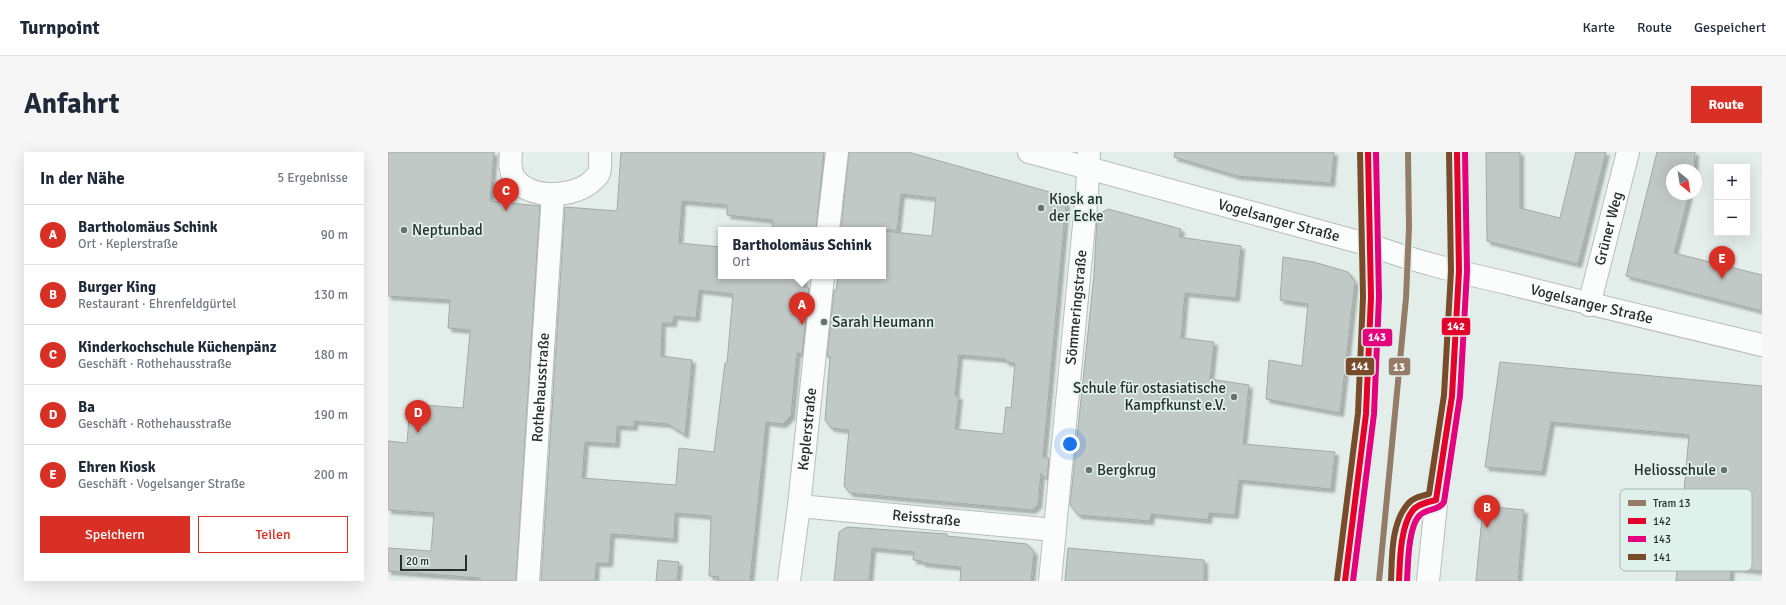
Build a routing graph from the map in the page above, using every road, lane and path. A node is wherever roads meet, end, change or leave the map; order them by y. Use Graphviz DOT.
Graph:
graph roads {
  1 [pos="511,152"];
  2 [pos="600,152"];
  3 [pos="837,152"];
  4 [pos="1029,152"];
  5 [pos="1368,152"];
  6 [pos="1457,152"];
  7 [pos="1628,152"];
  8 [pos="1089,160"];
  9 [pos="553,194"];
  10 [pos="828,227"];
  11 [pos="1370,245"];
  12 [pos="1458,272"];
  13 [pos="823,279"];
  14 [pos="1589,305"];
  15 [pos="1762,345"];
  16 [pos="799,506"];
  17 [pos="1054,530"];
  18 [pos="528,581"];
  19 [pos="789,581"];
  20 [pos="1050,581"];
  21 [pos="1345,581"];
  22 [pos="1428,581"];
  1 -- 9 [label="street"];
  2 -- 9 [label="street"];
  3 -- 10 [label="street"];
  4 -- 8 [label="street, Vogelsanger Straße"];
  5 -- 11 [label="street"];
  6 -- 12 [label="street"];
  7 -- 14 [label="street, Grüner Weg"];
  8 -- 11 [label="street, Vogelsanger Straße"];
  8 -- 17 [label="street, Sömmeringstraße"];
  9 -- 18 [label="street, Rothehausstraße"];
  11 -- 12 [label="street, Vogelsanger Straße"];
  11 -- 21 [label="street"];
  12 -- 14 [label="street, Vogelsanger Straße"];
  12 -- 22 [label="street"];
  13 -- 16 [label="street, Keplerstraße"];
  14 -- 15 [label="street, Vogelsanger Straße"];
  16 -- 17 [label="street, Reisstraße"];
  16 -- 19 [label="street, Keplerstraße"];
  17 -- 20 [label="street, Sömmeringstraße"];
}
